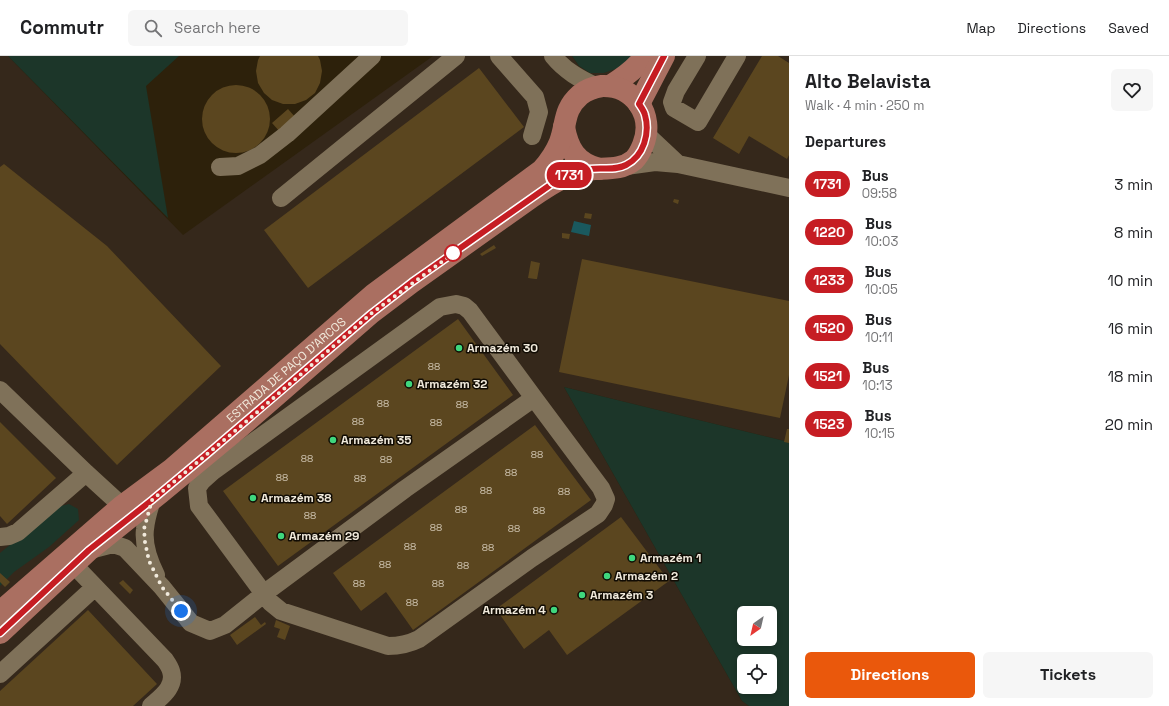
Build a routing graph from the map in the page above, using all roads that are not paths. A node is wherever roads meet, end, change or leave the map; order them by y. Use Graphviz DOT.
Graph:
graph roads {
  1 [pos="372,56"];
  2 [pos="456,56"];
  3 [pos="500,56"];
  4 [pos="645,56"];
  5 [pos="664,56"];
  6 [pos="697,56"];
  7 [pos="737,56"];
  8 [pos="555,59"];
  9 [pos="604,86"];
  10 [pos="572,104"];
  11 [pos="639,104"];
  12 [pos="564,127"];
  13 [pos="646,134"];
  14 [pos="532,136"];
  15 [pos="678,164"];
  16 [pos="626,166"];
  17 [pos="220,167"];
  18 [pos="599,169"];
  19 [pos="789,188"];
  20 [pos="280,198"];
  21 [pos="0,390"];
  22 [pos="534,398"];
  23 [pos="86,473"];
  24 [pos="152,500"];
  25 [pos="122,506"];
  26 [pos="0,537"];
  27 [pos="81,557"];
  28 [pos="95,587"];
  29 [pos="162,587"];
  30 [pos="264,594"];
  31 [pos="0,612"];
  32 [pos="0,633"];
  33 [pos="0,674"];
  34 [pos="151,706"];
  1 -- 17 [label="street"];
  2 -- 20 [label="street"];
  3 -- 14 [label="street"];
  4 -- 9 [label="main road, ESTRADA DE PAÇO D'ARCOS"];
  5 -- 11 [label="main road"];
  6 -- 7 [label="street"];
  8 -- 9 [label="street"];
  8 -- 10 [label="street"];
  9 -- 10 [label="main road, ESTRADA DE PAÇO D'ARCOS"];
  9 -- 11 [label="main road"];
  10 -- 12 [label="main road, ESTRADA DE PAÇO D'ARCOS"];
  11 -- 13 [label="main road"];
  12 -- 18 [label="main road"];
  12 -- 25 [label="main road, ESTRADA DE PAÇO D'ARCOS"];
  13 -- 15 [label="street"];
  13 -- 16 [label="main road"];
  15 -- 16 [label="street"];
  15 -- 19 [label="street"];
  16 -- 18 [label="main road, ESTRADA DE PAÇO D'ARCOS"];
  18 -- 24 [label="main road, ESTRADA DE PAÇO D'ARCOS"];
  21 -- 23 [label="street"];
  22 -- 30 [label="street"];
  22 -- 30 [label="street"];
  22 -- 30 [label="street"];
  23 -- 25 [label="street"];
  23 -- 26 [label="street"];
  24 -- 27 [label="main road, ESTRADA DE PAÇO D'ARCOS"];
  24 -- 29 [label="street"];
  25 -- 31 [label="main road, ESTRADA DE PAÇO D'ARCOS"];
  27 -- 28 [label="street"];
  27 -- 29 [label="street"];
  27 -- 32 [label="main road, ESTRADA DE PAÇO D'ARCOS"];
  28 -- 33 [label="street"];
  28 -- 34 [label="street"];
  29 -- 30 [label="street"];
}
